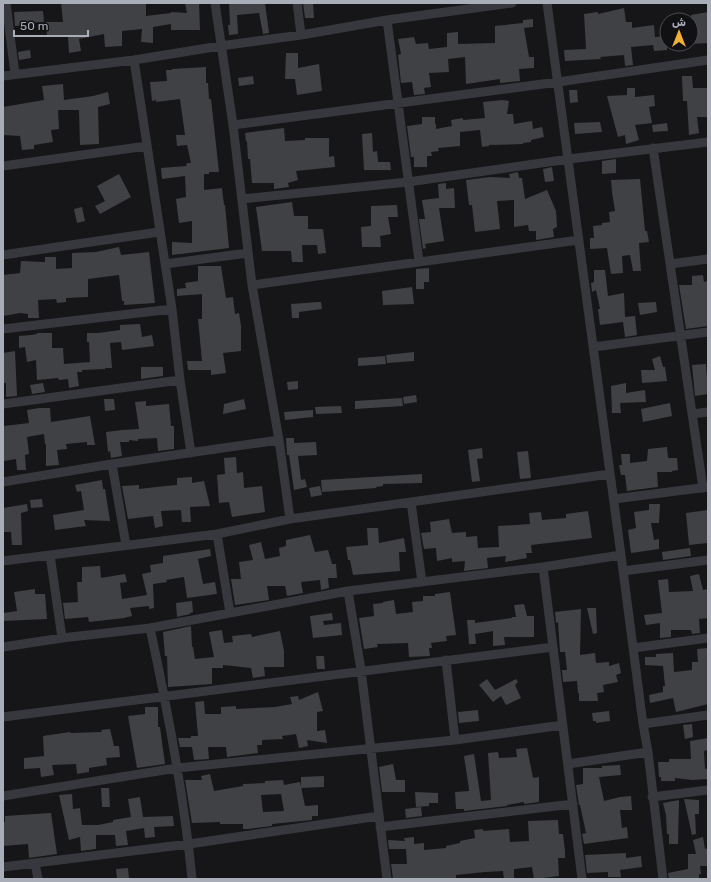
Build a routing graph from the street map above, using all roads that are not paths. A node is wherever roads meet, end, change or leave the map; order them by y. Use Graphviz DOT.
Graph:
graph roads {
  1 [pos="6,3"];
  2 [pos="215,3"];
  3 [pos="297,3"];
  4 [pos="512,3"];
  5 [pos="547,3"];
  6 [pos="465,6"];
  7 [pos="387,20"];
  8 [pos="301,35"];
  9 [pos="220,46"];
  10 [pos="134,60"];
  11 [pos="708,60"];
  12 [pos="15,74"];
  13 [pos="3,76"];
  14 [pos="558,82"];
  15 [pos="398,104"];
  16 [pos="233,125"];
  17 [pos="708,142"];
  18 [pos="147,146"];
  19 [pos="652,148"];
  20 [pos="569,158"];
  21 [pos="3,166"];
  22 [pos="408,182"];
  23 [pos="242,199"];
  24 [pos="160,232"];
  25 [pos="579,240"];
  26 [pos="248,253"];
  27 [pos="3,255"];
  28 [pos="708,259"];
  29 [pos="418,261"];
  30 [pos="165,264"];
  31 [pos="670,264"];
  32 [pos="252,285"];
  33 [pos="172,309"];
  34 [pos="3,329"];
  35 [pos="708,332"];
  36 [pos="680,336"];
  37 [pos="593,346"];
  38 [pos="180,380"];
  39 [pos="3,404"];
  40 [pos="708,412"];
  41 [pos="692,414"];
  42 [pos="279,440"];
  43 [pos="191,454"];
  44 [pos="112,464"];
  45 [pos="610,474"];
  46 [pos="3,482"];
  47 [pos="706,488"];
  48 [pos="614,499"];
  49 [pos="411,502"];
  50 [pos="290,519"];
  51 [pos="216,534"];
  52 [pos="126,545"];
  53 [pos="50,555"];
  54 [pos="621,555"];
  55 [pos="708,560"];
  56 [pos="3,561"];
  57 [pos="543,567"];
  58 [pos="623,571"];
  59 [pos="422,582"];
  60 [pos="348,591"];
  61 [pos="230,613"];
  62 [pos="150,628"];
  63 [pos="62,638"];
  64 [pos="708,638"];
  65 [pos="3,647"];
  66 [pos="553,647"];
  67 [pos="633,648"];
  68 [pos="446,660"];
  69 [pos="361,670"];
  70 [pos="165,696"];
  71 [pos="708,715"];
  72 [pos="3,717"];
  73 [pos="643,724"];
  74 [pos="563,725"];
  75 [pos="454,740"];
  76 [pos="370,748"];
  77 [pos="648,752"];
  78 [pos="568,764"];
  79 [pos="177,768"];
  80 [pos="708,790"];
  81 [pos="3,796"];
  82 [pos="652,797"];
  83 [pos="573,804"];
  84 [pos="379,816"];
  85 [pos="380,827"];
  86 [pos="189,844"];
  87 [pos="35,863"];
  88 [pos="3,867"];
  89 [pos="38,879"];
  90 [pos="192,879"];
  91 [pos="387,879"];
  92 [pos="582,879"];
  93 [pos="663,879"];
  1 -- 12 [label="street"];
  2 -- 9 [label="street"];
  3 -- 8 [label="street"];
  4 -- 6 [label="street"];
  5 -- 14 [label="street"];
  6 -- 7 [label="street"];
  7 -- 8 [label="street"];
  7 -- 15 [label="street"];
  8 -- 9 [label="street"];
  9 -- 10 [label="street"];
  9 -- 16 [label="street"];
  10 -- 12 [label="street"];
  10 -- 18 [label="street"];
  11 -- 14 [label="street"];
  12 -- 13 [label="street"];
  14 -- 15 [label="street"];
  14 -- 20 [label="street"];
  15 -- 16 [label="street"];
  15 -- 22 [label="street"];
  16 -- 23 [label="street"];
  17 -- 19 [label="street"];
  18 -- 21 [label="street"];
  18 -- 24 [label="street"];
  19 -- 20 [label="street"];
  19 -- 31 [label="street"];
  20 -- 22 [label="street"];
  20 -- 25 [label="street"];
  22 -- 23 [label="street"];
  22 -- 29 [label="street"];
  23 -- 26 [label="street"];
  24 -- 27 [label="street"];
  24 -- 30 [label="street"];
  25 -- 29 [label="street"];
  25 -- 37 [label="street"];
  26 -- 30 [label="street"];
  26 -- 32 [label="street"];
  28 -- 31 [label="street"];
  29 -- 32 [label="street"];
  30 -- 33 [label="street"];
  31 -- 36 [label="street"];
  32 -- 42 [label="street"];
  33 -- 34 [label="street"];
  33 -- 38 [label="street"];
  35 -- 36 [label="street"];
  36 -- 37 [label="street"];
  36 -- 41 [label="street"];
  37 -- 45 [label="street"];
  38 -- 39 [label="street"];
  38 -- 43 [label="street"];
  40 -- 41 [label="street"];
  41 -- 47 [label="street"];
  42 -- 43 [label="street"];
  42 -- 50 [label="street"];
  43 -- 44 [label="street"];
  44 -- 46 [label="street"];
  44 -- 52 [label="street"];
  45 -- 48 [label="street"];
  45 -- 49 [label="street"];
  47 -- 48 [label="street"];
  48 -- 54 [label="street"];
  49 -- 50 [label="street"];
  49 -- 59 [label="street"];
  50 -- 51 [label="street"];
  51 -- 52 [label="street"];
  51 -- 61 [label="street"];
  52 -- 53 [label="street"];
  53 -- 56 [label="street"];
  53 -- 63 [label="street"];
  54 -- 57 [label="street"];
  54 -- 58 [label="street"];
  55 -- 58 [label="street"];
  57 -- 59 [label="street"];
  57 -- 66 [label="street"];
  58 -- 67 [label="street"];
  59 -- 60 [label="street"];
  60 -- 61 [label="street"];
  60 -- 69 [label="street"];
  61 -- 62 [label="street"];
  62 -- 63 [label="street"];
  62 -- 70 [label="street"];
  63 -- 65 [label="street"];
  64 -- 67 [label="street"];
  66 -- 68 [label="street"];
  66 -- 74 [label="street"];
  67 -- 73 [label="street"];
  68 -- 69 [label="street"];
  68 -- 75 [label="street"];
  69 -- 70 [label="street"];
  69 -- 76 [label="street"];
  70 -- 72 [label="street"];
  70 -- 79 [label="street"];
  71 -- 73 [label="street"];
  73 -- 77 [label="street"];
  74 -- 75 [label="street"];
  74 -- 78 [label="street"];
  75 -- 76 [label="street"];
  76 -- 79 [label="street"];
  76 -- 84 [label="street"];
  77 -- 78 [label="street"];
  77 -- 82 [label="street"];
  78 -- 83 [label="street"];
  79 -- 81 [label="street"];
  79 -- 86 [label="street"];
  80 -- 82 [label="street"];
  82 -- 93 [label="street"];
  83 -- 85 [label="street"];
  83 -- 92 [label="street"];
  84 -- 85 [label="street"];
  84 -- 86 [label="street"];
  85 -- 91 [label="street"];
  86 -- 87 [label="street"];
  86 -- 90 [label="street"];
  87 -- 88 [label="street"];
  87 -- 89 [label="street"];
}
